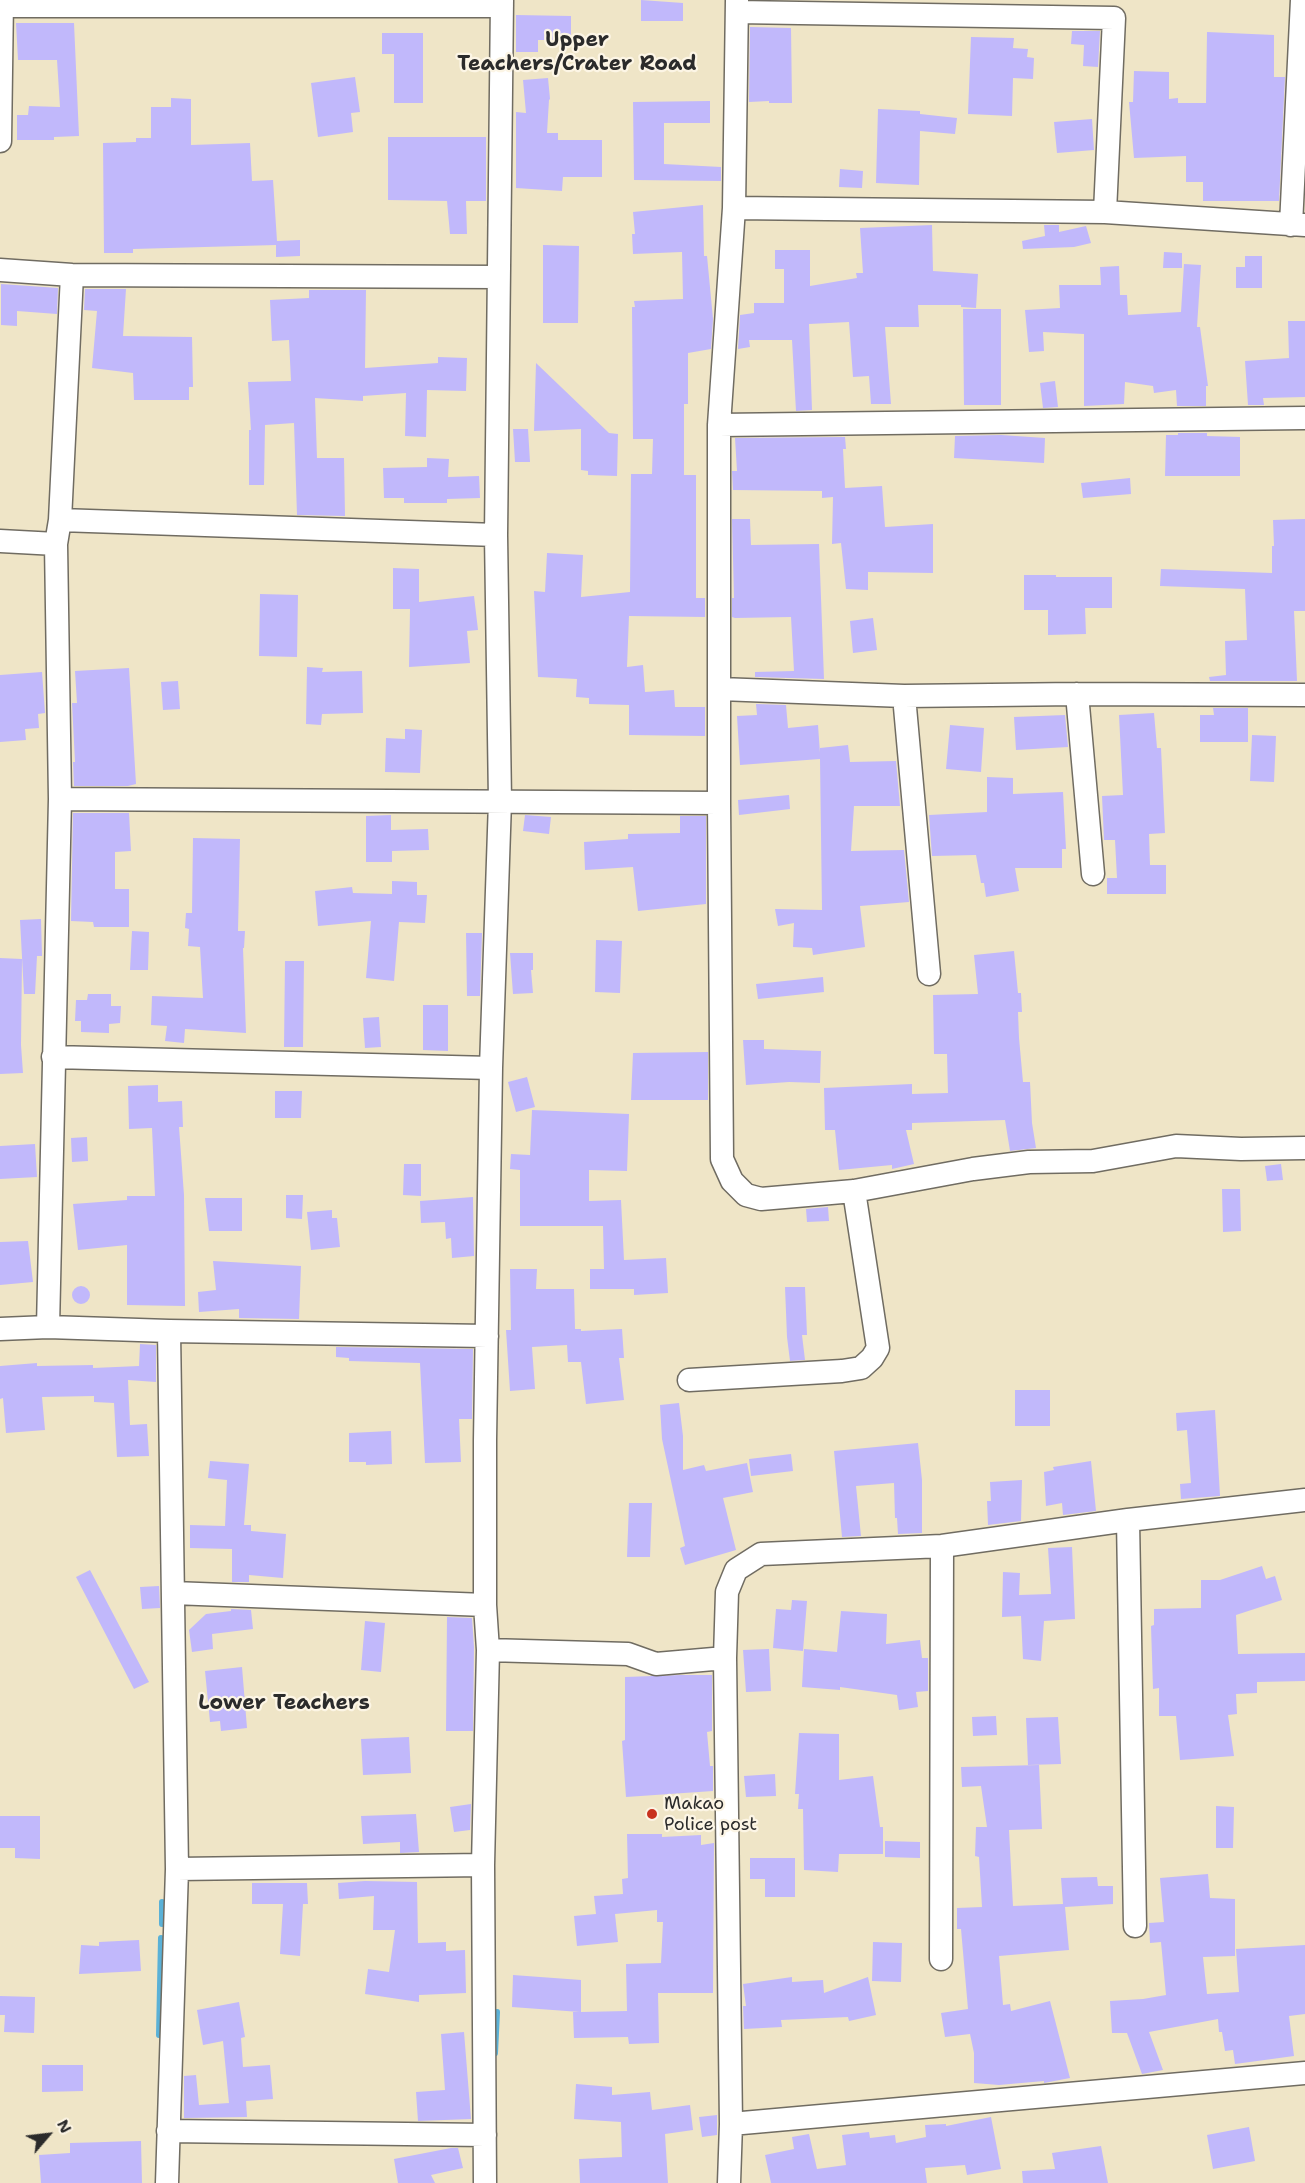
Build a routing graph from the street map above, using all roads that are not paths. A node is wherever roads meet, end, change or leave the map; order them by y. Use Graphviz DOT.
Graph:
graph roads {
  1 [pos="1302,0"];
  2 [pos="2,3"];
  3 [pos="502,3"];
  4 [pos="737,6"];
  5 [pos="1115,9"];
  6 [pos="0,141"];
  7 [pos="734,208"];
  8 [pos="1105,212"];
  9 [pos="1298,225"];
  10 [pos="0,270"];
  11 [pos="72,274"];
  12 [pos="498,277"];
  13 [pos="1305,418"];
  14 [pos="719,425"];
  15 [pos="60,520"];
  16 [pos="496,535"];
  17 [pos="0,541"];
  18 [pos="56,544"];
  19 [pos="720,689"];
  20 [pos="1077,694"];
  21 [pos="1305,695"];
  22 [pos="904,696"];
  23 [pos="60,799"];
  24 [pos="500,801"];
  25 [pos="719,803"];
  26 [pos="1093,874"];
  27 [pos="929,974"];
  28 [pos="53,1057"];
  29 [pos="491,1068"];
  30 [pos="1305,1148"];
  31 [pos="854,1191"];
  32 [pos="48,1327"];
  33 [pos="0,1329"];
  34 [pos="170,1331"];
  35 [pos="487,1336"];
  36 [pos="689,1380"];
  37 [pos="1305,1500"];
  38 [pos="1128,1520"];
  39 [pos="942,1546"];
  40 [pos="172,1593"];
  41 [pos="485,1605"];
  42 [pos="488,1650"];
  43 [pos="725,1658"];
  44 [pos="483,1865"];
  45 [pos="177,1869"];
  46 [pos="1135,1926"];
  47 [pos="941,1959"];
  48 [pos="1305,2073"];
  49 [pos="731,2124"];
  50 [pos="168,2131"];
  51 [pos="485,2135"];
  52 [pos="168,2183"];
  53 [pos="485,2183"];
  54 [pos="729,2183"];
  1 -- 9 [label="street"];
  2 -- 3 [label="street"];
  2 -- 6 [label="street"];
  3 -- 12 [label="street"];
  4 -- 5 [label="street"];
  4 -- 7 [label="street"];
  5 -- 8 [label="street"];
  7 -- 8 [label="street"];
  7 -- 14 [label="street"];
  8 -- 9 [label="street"];
  10 -- 11 [label="street"];
  11 -- 12 [label="street"];
  11 -- 15 [label="street"];
  12 -- 16 [label="street"];
  13 -- 14 [label="street"];
  14 -- 19 [label="street"];
  15 -- 16 [label="street"];
  15 -- 18 [label="street"];
  16 -- 24 [label="street"];
  17 -- 18 [label="street"];
  18 -- 23 [label="street"];
  19 -- 22 [label="street"];
  19 -- 25 [label="street"];
  20 -- 21 [label="street"];
  20 -- 22 [label="street"];
  20 -- 26 [label="street"];
  22 -- 27 [label="street"];
  23 -- 24 [label="street"];
  23 -- 28 [label="street"];
  24 -- 25 [label="street"];
  24 -- 29 [label="street"];
  25 -- 31 [label="street"];
  28 -- 29 [label="street"];
  28 -- 32 [label="street"];
  29 -- 35 [label="street"];
  30 -- 31 [label="street"];
  31 -- 36 [label="street"];
  32 -- 33 [label="street"];
  32 -- 34 [label="street"];
  34 -- 35 [label="street"];
  34 -- 40 [label="street"];
  35 -- 41 [label="street"];
  37 -- 38 [label="street"];
  38 -- 39 [label="street"];
  38 -- 46 [label="street"];
  39 -- 43 [label="street"];
  39 -- 47 [label="street"];
  40 -- 41 [label="street"];
  40 -- 45 [label="street"];
  41 -- 42 [label="street"];
  42 -- 43 [label="street"];
  42 -- 44 [label="street"];
  43 -- 49 [label="street"];
  44 -- 45 [label="street"];
  44 -- 51 [label="street"];
  45 -- 50 [label="street"];
  48 -- 49 [label="street"];
  49 -- 54 [label="street"];
  50 -- 51 [label="street"];
  50 -- 52 [label="street"];
  51 -- 53 [label="street"];
}
